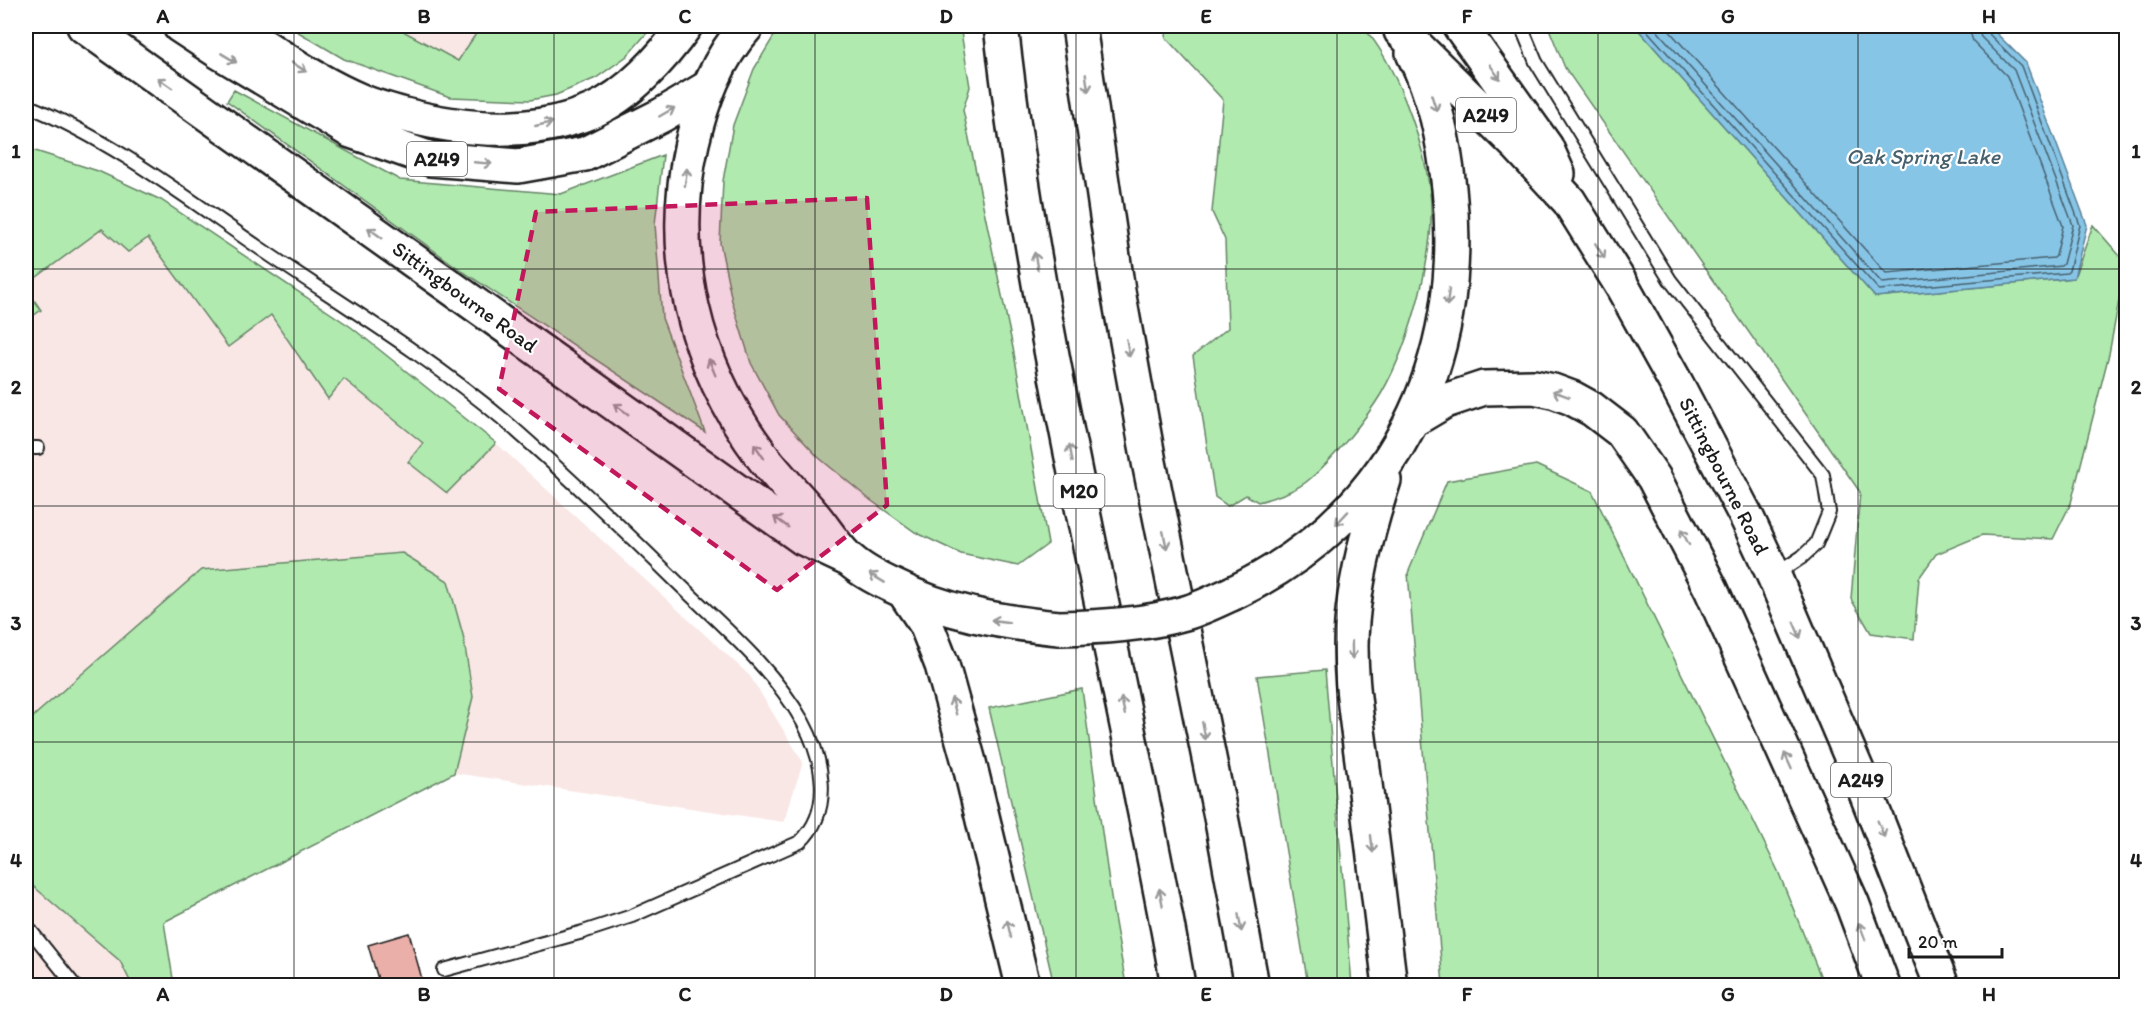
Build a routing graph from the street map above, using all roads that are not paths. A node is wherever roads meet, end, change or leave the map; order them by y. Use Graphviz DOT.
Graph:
graph roads {
  1 [pos="84,26"];
  2 [pos="180,26"];
  3 [pos="231,26"];
  4 [pos="685,26"];
  5 [pos="1001,26"];
  6 [pos="1079,26"];
  7 [pos="1460,26"];
  8 [pos="1521,26"];
  9 [pos="742,28"];
  10 [pos="1399,28"];
  11 [pos="709,87"];
  12 [pos="26,105"];
  13 [pos="1569,201"];
  14 [pos="1413,420"];
  15 [pos="1390,461"];
  16 [pos="850,561"];
  17 [pos="1774,576"];
  18 [pos="905,592"];
  19 [pos="26,925"];
  20 [pos="444,970"];
  21 [pos="75,986"];
  22 [pos="1023,986"];
  23 [pos="1178,986"];
  24 [pos="1252,986"];
  25 [pos="1390,986"];
  26 [pos="1883,986"];
  27 [pos="1942,986"];
  16 -- 1 [label="highway, Sittingbourne Road, one-way"];
  2 -- 11 [label="highway, A249, one-way"];
  3 -- 4 [label="highway, one-way"];
  23 -- 5 [label="highway, M20, one-way"];
  6 -- 24 [label="highway, one-way"];
  7 -- 13 [label="highway, one-way"];
  8 -- 17 [label="lane"];
  9 -- 11 [label="highway"];
  10 -- 13 [label="highway, Sittingbourne Road / A249"];
  10 -- 14 [label="highway, one-way"];
  16 -- 11 [label="highway, one-way"];
  12 -- 20 [label="lane"];
  13 -- 17 [label="highway, Sittingbourne Road / A249, one-way"];
  14 -- 15 [label="highway"];
  26 -- 14 [label="highway, A249, one-way"];
  15 -- 18 [label="highway, one-way, bridge"];
  15 -- 25 [label="highway, one-way"];
  18 -- 16 [label="highway, one-way"];
  17 -- 27 [label="highway, Sittingbourne Road / A249, one-way"];
  22 -- 18 [label="highway, one-way"];
  19 -- 21 [label="lane"];
}
